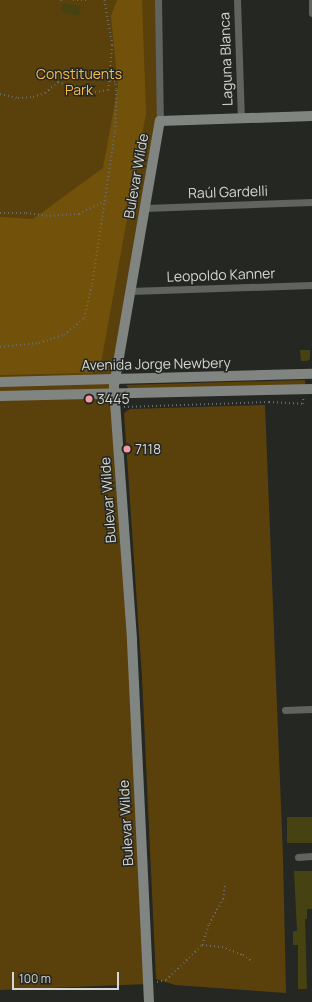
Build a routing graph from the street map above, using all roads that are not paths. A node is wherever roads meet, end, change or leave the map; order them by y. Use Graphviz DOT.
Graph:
graph roads {
  1 [pos="158,0"];
  2 [pos="238,0"];
  3 [pos="312,0"];
  4 [pos="312,13"];
  5 [pos="312,116"];
  6 [pos="241,118"];
  7 [pos="160,121"];
  8 [pos="312,202"];
  9 [pos="145,208"];
  10 [pos="312,285"];
  11 [pos="130,291"];
  12 [pos="312,374"];
  13 [pos="115,379"];
  14 [pos="0,382"];
  15 [pos="312,389"];
  16 [pos="115,394"];
  17 [pos="0,396"];
  18 [pos="312,709"];
  19 [pos="284,710"];
  20 [pos="312,856"];
  21 [pos="298,857"];
  22 [pos="149,1002"];
  1 -- 7 [label="street, Bulevar Wilde"];
  2 -- 6 [label="street, Laguna Blanca"];
  3 -- 4 [label="street"];
  5 -- 6 [label="street"];
  6 -- 7 [label="street"];
  7 -- 9 [label="street, Bulevar Wilde"];
  8 -- 9 [label="street, Raúl Gardelli"];
  9 -- 11 [label="street, Bulevar Wilde"];
  10 -- 11 [label="street, Leopoldo Kanner"];
  11 -- 13 [label="street, Bulevar Wilde"];
  12 -- 13 [label="street, Avenida Jorge Newbery"];
  13 -- 14 [label="street, Avenida Jorge Newbery"];
  13 -- 16 [label="street, Bulevar Wilde"];
  15 -- 16 [label="street, Avenida Jorge Newbery"];
  16 -- 17 [label="street, Avenida Jorge Newbery"];
  16 -- 22 [label="street, Bulevar Wilde"];
  18 -- 19 [label="street"];
  20 -- 21 [label="street"];
}
